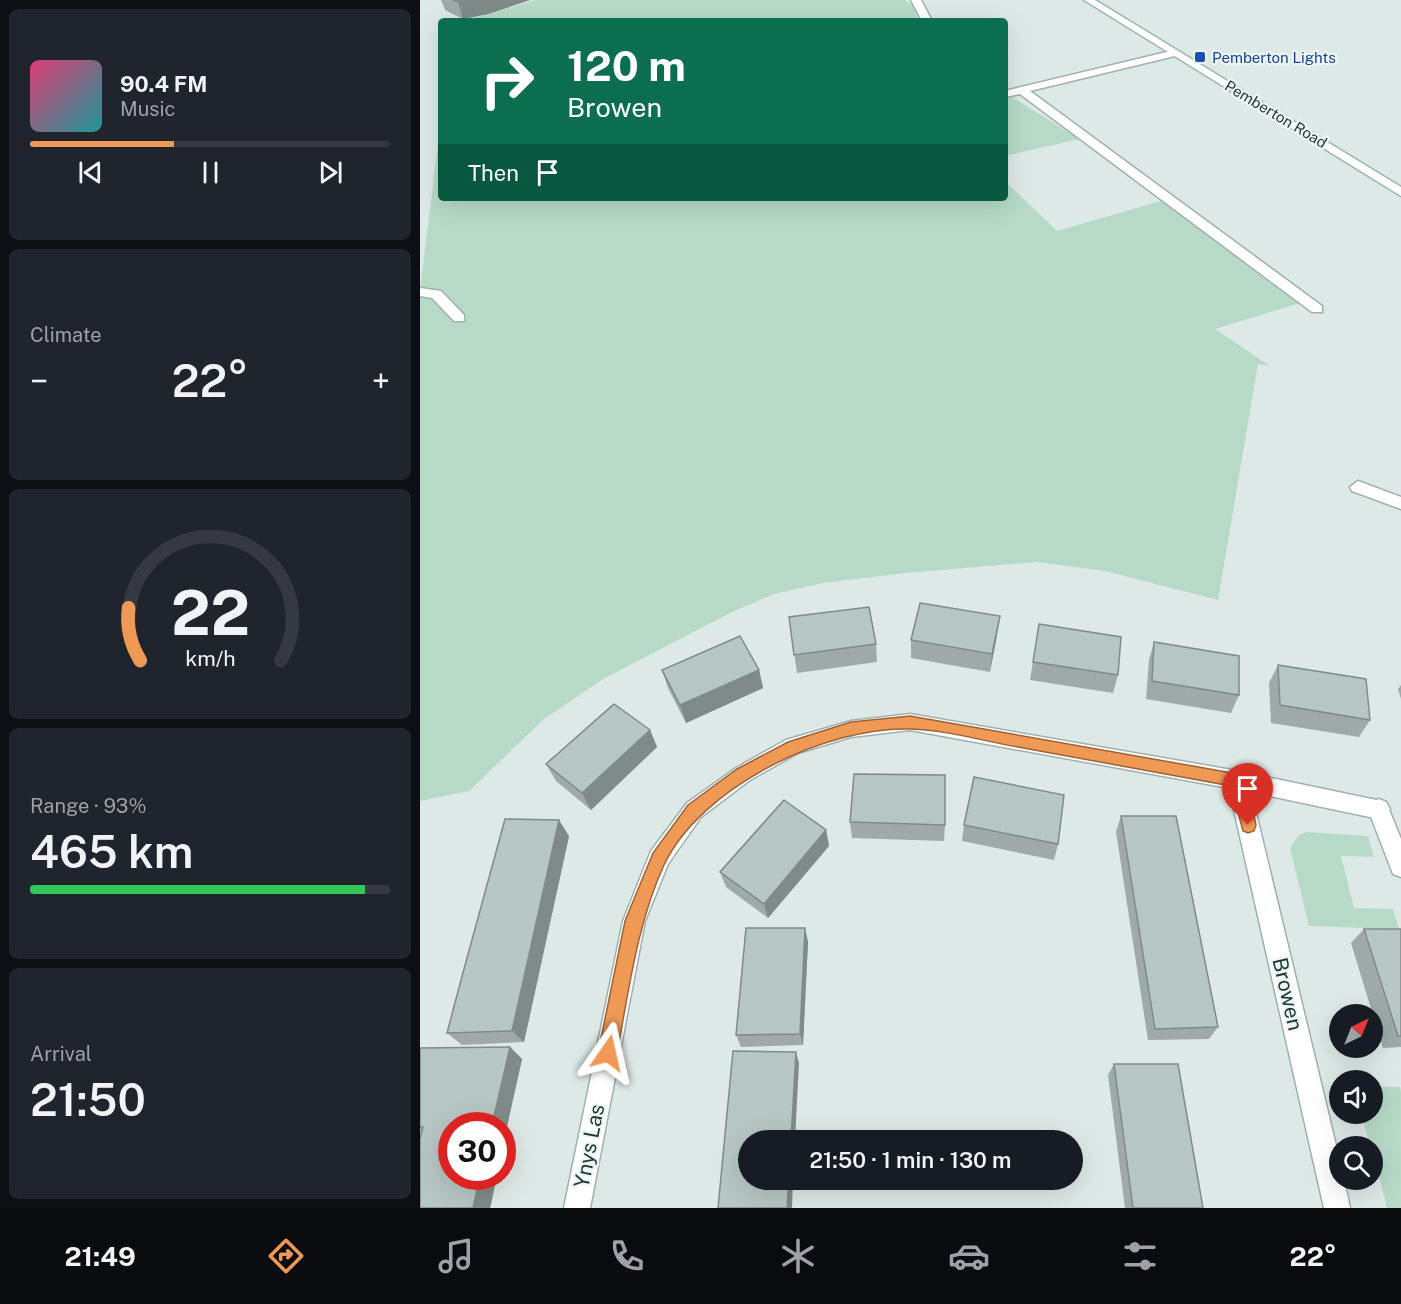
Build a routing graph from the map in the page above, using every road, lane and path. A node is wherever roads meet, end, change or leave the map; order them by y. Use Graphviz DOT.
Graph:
graph roads {
  1 [pos="916,0"];
  2 [pos="1089,0"];
  3 [pos="925,18"];
  4 [pos="1175,53"];
  5 [pos="1022,90"];
  6 [pos="1008,93"];
  7 [pos="1401,192"];
  8 [pos="420,292"];
  9 [pos="1317,309"];
  10 [pos="459,318"];
  11 [pos="1358,487"];
  12 [pos="1401,502"];
  13 [pos="1238,780"];
  14 [pos="1401,867"];
  15 [pos="577,1208"];
  16 [pos="1337,1208"];
  1 -- 3 [label="street"];
  2 -- 4 [label="street, Pemberton Road"];
  4 -- 5 [label="street"];
  4 -- 7 [label="street, Pemberton Road"];
  5 -- 6 [label="street"];
  5 -- 9 [label="street"];
  8 -- 10 [label="street"];
  11 -- 12 [label="street"];
  13 -- 14 [label="street, Ynys Las"];
  13 -- 15 [label="street, Ynys Las"];
  13 -- 16 [label="street, Browen"];
}
